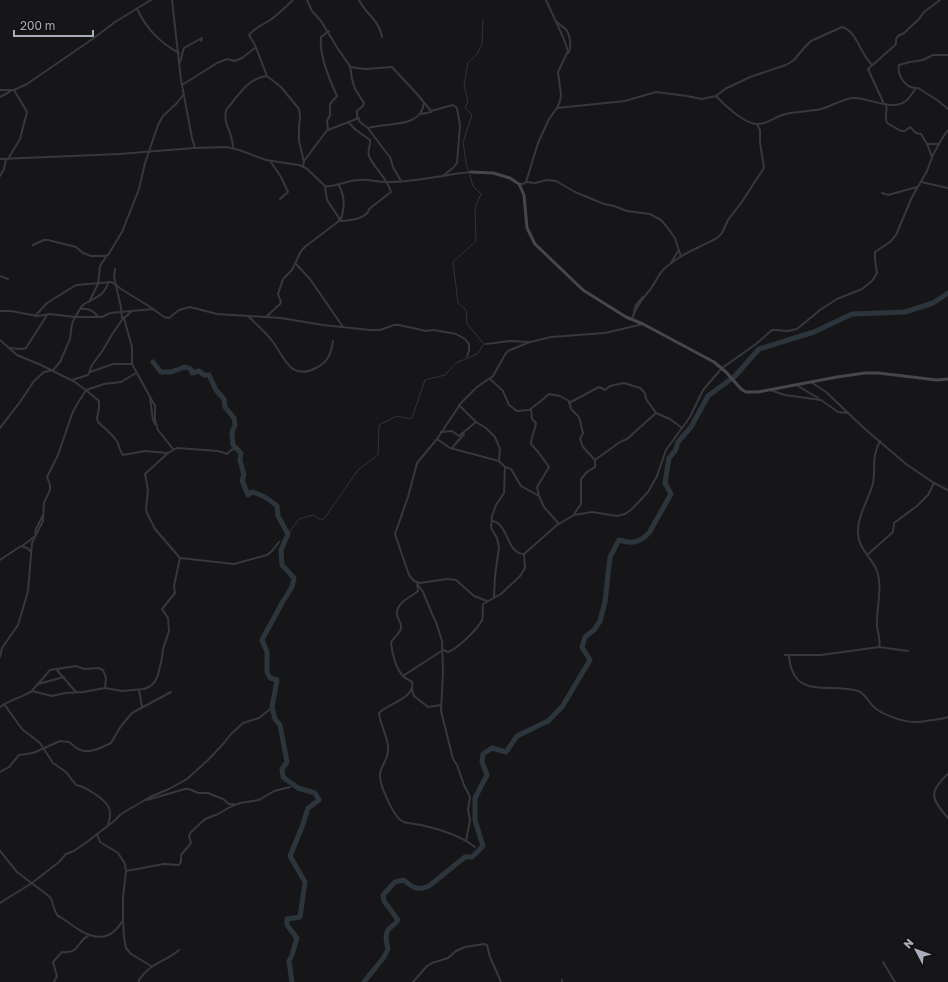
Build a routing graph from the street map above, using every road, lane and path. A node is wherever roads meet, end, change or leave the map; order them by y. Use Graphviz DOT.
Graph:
graph roads {
  1 [pos="144,0"];
  2 [pos="151,0"];
  3 [pos="172,0"];
  4 [pos="293,0"];
  5 [pos="307,0"];
  6 [pos="359,0"];
  7 [pos="546,0"];
  8 [pos="940,0"];
  9 [pos="143,5"];
  10 [pos="137,9"];
  11 [pos="556,22"];
  12 [pos="329,31"];
  13 [pos="382,37"];
  14 [pos="201,41"];
  15 [pos="255,48"];
  16 [pos="179,53"];
  17 [pos="567,53"];
  18 [pos="948,54"];
  19 [pos="180,64"];
  20 [pos="872,65"];
  21 [pos="350,67"];
  22 [pos="266,75"];
  23 [pos="182,85"];
  24 [pos="916,88"];
  25 [pos="0,90"];
  26 [pos="13,90"];
  27 [pos="184,94"];
  28 [pos="716,96"];
  29 [pos="0,97"];
  30 [pos="424,103"];
  31 [pos="885,104"];
  32 [pos="557,108"];
  33 [pos="948,109"];
  34 [pos="432,112"];
  35 [pos="421,114"];
  36 [pos="358,118"];
  37 [pos="348,122"];
  38 [pos="757,124"];
  39 [pos="368,128"];
  40 [pos="948,130"];
  41 [pos="327,131"];
  42 [pos="927,144"];
  43 [pos="939,144"];
  44 [pos="195,148"];
  45 [pos="233,148"];
  46 [pos="149,150"];
  47 [pos="932,158"];
  48 [pos="0,159"];
  49 [pos="7,159"];
  50 [pos="270,161"];
  51 [pos="304,162"];
  52 [pos="302,166"];
  53 [pos="471,172"];
  54 [pos="0,176"];
  55 [pos="443,176"];
  56 [pos="401,181"];
  57 [pos="388,182"];
  58 [pos="526,182"];
  59 [pos="920,182"];
  60 [pos="338,184"];
  61 [pos="519,184"];
  62 [pos="325,186"];
  63 [pos="918,187"];
  64 [pos="948,188"];
  65 [pos="882,193"];
  66 [pos="280,199"];
  67 [pos="340,218"];
  68 [pos="33,245"];
  69 [pos="678,251"];
  70 [pos="107,256"];
  71 [pos="681,257"];
  72 [pos="296,264"];
  73 [pos="665,267"];
  74 [pos="114,269"];
  75 [pos="0,276"];
  76 [pos="8,279"];
  77 [pos="108,283"];
  78 [pos="98,284"];
  79 [pos="116,285"];
  80 [pos="90,302"];
  81 [pos="153,309"];
  82 [pos="80,310"];
  83 [pos="0,311"];
  84 [pos="132,312"];
  85 [pos="122,313"];
  86 [pos="47,315"];
  87 [pos="35,316"];
  88 [pos="248,316"];
  89 [pos="75,317"];
  90 [pos="266,317"];
  91 [pos="98,318"];
  92 [pos="123,318"];
  93 [pos="632,320"];
  94 [pos="643,324"];
  95 [pos="343,327"];
  96 [pos="0,340"];
  97 [pos="333,341"];
  98 [pos="530,342"];
  99 [pos="486,344"];
  100 [pos="9,348"];
  101 [pos="467,356"];
  102 [pos="132,364"];
  103 [pos="722,368"];
  104 [pos="52,370"];
  105 [pos="90,372"];
  106 [pos="136,373"];
  107 [pos="490,379"];
  108 [pos="948,379"];
  109 [pos="71,380"];
  110 [pos="811,382"];
  111 [pos="798,384"];
  112 [pos="86,390"];
  113 [pos="769,390"];
  114 [pos="821,400"];
  115 [pos="569,403"];
  116 [pos="459,405"];
  117 [pos="531,409"];
  118 [pos="656,413"];
  119 [pos="848,413"];
  120 [pos="476,422"];
  121 [pos="0,428"];
  122 [pos="682,428"];
  123 [pos="441,432"];
  124 [pos="466,432"];
  125 [pos="437,439"];
  126 [pos="880,441"];
  127 [pos="237,448"];
  128 [pos="452,448"];
  129 [pos="173,449"];
  130 [pos="168,453"];
  131 [pos="595,460"];
  132 [pos="499,461"];
  133 [pos="505,467"];
  134 [pos="934,483"];
  135 [pos="948,490"];
  136 [pos="539,496"];
  137 [pos="574,515"];
  138 [pos="492,520"];
  139 [pos="559,524"];
  140 [pos="35,537"];
  141 [pos="279,542"];
  142 [pos="21,546"];
  143 [pos="31,552"];
  144 [pos="524,554"];
  145 [pos="867,554"];
  146 [pos="180,558"];
  147 [pos="0,560"];
  148 [pos="417,583"];
  149 [pos="494,598"];
  150 [pos="487,601"];
  151 [pos="879,647"];
  152 [pos="442,650"];
  153 [pos="908,651"];
  154 [pos="785,655"];
  155 [pos="789,656"];
  156 [pos="0,657"];
  157 [pos="56,669"];
  158 [pos="403,676"];
  159 [pos="64,677"];
  160 [pos="37,684"];
  161 [pos="105,688"];
  162 [pos="412,689"];
  163 [pos="139,690"];
  164 [pos="31,692"];
  165 [pos="76,692"];
  166 [pos="171,692"];
  167 [pos="4,704"];
  168 [pos="441,705"];
  169 [pos="0,707"];
  170 [pos="142,707"];
  171 [pos="269,710"];
  172 [pos="948,717"];
  173 [pos="44,748"];
  174 [pos="0,772"];
  175 [pos="948,774"];
  176 [pos="290,786"];
  177 [pos="144,801"];
  178 [pos="236,804"];
  179 [pos="948,818"];
  180 [pos="107,826"];
  181 [pos="96,834"];
  182 [pos="466,841"];
  183 [pos="475,847"];
  184 [pos="0,851"];
  185 [pos="126,871"];
  186 [pos="32,883"];
  187 [pos="0,903"];
  188 [pos="124,920"];
  189 [pos="90,936"];
  190 [pos="179,950"];
  191 [pos="883,962"];
  192 [pos="150,966"];
  193 [pos="54,982"];
  194 [pos="139,982"];
  195 [pos="413,982"];
  196 [pos="501,982"];
  197 [pos="895,982"];
  1 -- 9 [label="street"];
  2 -- 9 [label="street"];
  3 -- 16 [label="street"];
  4 -- 15 [label="street"];
  5 -- 12 [label="street"];
  6 -- 13 [label="street"];
  7 -- 11 [label="street"];
  8 -- 20 [label="street"];
  9 -- 10 [label="street"];
  10 -- 16 [label="street"];
  10 -- 26 [label="street"];
  11 -- 17 [label="street"];
  11 -- 17 [label="street"];
  12 -- 21 [label="street"];
  12 -- 41 [label="street"];
  14 -- 19 [label="street"];
  15 -- 22 [label="street"];
  15 -- 23 [label="street"];
  16 -- 19 [label="street"];
  17 -- 32 [label="street"];
  18 -- 24 [label="street"];
  19 -- 23 [label="street"];
  20 -- 28 [label="street"];
  20 -- 31 [label="street"];
  21 -- 30 [label="street"];
  21 -- 36 [label="street"];
  22 -- 45 [label="street"];
  22 -- 51 [label="street"];
  23 -- 27 [label="street"];
  24 -- 31 [label="street"];
  24 -- 33 [label="street"];
  25 -- 26 [label="street"];
  26 -- 29 [label="street"];
  26 -- 49 [label="street"];
  27 -- 44 [label="street"];
  27 -- 46 [label="street"];
  28 -- 32 [label="street"];
  28 -- 38 [label="street"];
  30 -- 34 [label="street"];
  30 -- 35 [label="street"];
  31 -- 38 [label="street"];
  31 -- 42 [label="street"];
  32 -- 58 [label="street"];
  34 -- 35 [label="street"];
  34 -- 55 [label="street"];
  35 -- 39 [label="street"];
  36 -- 37 [label="street"];
  36 -- 39 [label="street"];
  37 -- 41 [label="street"];
  37 -- 57 [label="street"];
  38 -- 71 [label="street"];
  39 -- 56 [label="street"];
  40 -- 43 [label="street"];
  41 -- 51 [label="street"];
  42 -- 43 [label="street"];
  42 -- 47 [label="street"];
  43 -- 47 [label="street"];
  44 -- 45 [label="street"];
  44 -- 46 [label="street"];
  45 -- 50 [label="street"];
  46 -- 49 [label="street"];
  46 -- 70 [label="street"];
  47 -- 59 [label="street"];
  48 -- 49 [label="street"];
  49 -- 54 [label="street"];
  50 -- 52 [label="street"];
  50 -- 66 [label="street"];
  51 -- 52 [label="street"];
  52 -- 62 [label="street"];
  53 -- 55 [label="street"];
  53 -- 61 [label="street"];
  55 -- 56 [label="street"];
  56 -- 57 [label="street"];
  57 -- 60 [label="street"];
  57 -- 67 [label="street"];
  58 -- 61 [label="street"];
  58 -- 69 [label="street"];
  59 -- 63 [label="street"];
  59 -- 64 [label="street"];
  60 -- 62 [label="street"];
  60 -- 67 [label="street"];
  61 -- 93 [label="street"];
  62 -- 67 [label="street"];
  63 -- 65 [label="street"];
  63 -- 103 [label="street"];
  67 -- 72 [label="street"];
  68 -- 70 [label="street"];
  69 -- 71 [label="street"];
  69 -- 73 [label="street"];
  70 -- 78 [label="street"];
  71 -- 73 [label="street"];
  72 -- 90 [label="street"];
  72 -- 95 [label="street"];
  73 -- 93 [label="street"];
  74 -- 79 [label="street"];
  75 -- 76 [label="street"];
  77 -- 78 [label="street"];
  77 -- 79 [label="street"];
  77 -- 80 [label="street"];
  78 -- 80 [label="street"];
  78 -- 87 [label="street"];
  79 -- 81 [label="street"];
  79 -- 85 [label="street"];
  80 -- 82 [label="street"];
  81 -- 84 [label="street"];
  81 -- 88 [label="street"];
  82 -- 89 [label="street"];
  82 -- 91 [label="street"];
  83 -- 87 [label="street"];
  84 -- 85 [label="street"];
  84 -- 92 [label="street"];
  85 -- 91 [label="street"];
  85 -- 92 [label="street"];
  86 -- 87 [label="street"];
  86 -- 89 [label="street"];
  86 -- 100 [label="street"];
  88 -- 90 [label="street"];
  88 -- 97 [label="street"];
  89 -- 91 [label="street"];
  89 -- 104 [label="street"];
  90 -- 95 [label="street"];
  92 -- 102 [label="street"];
  92 -- 105 [label="street"];
  93 -- 94 [label="street"];
  94 -- 98 [label="street"];
  94 -- 103 [label="street"];
  95 -- 101 [label="street"];
  96 -- 100 [label="street"];
  98 -- 99 [label="street"];
  98 -- 107 [label="street"];
  100 -- 104 [label="street"];
  102 -- 105 [label="street"];
  102 -- 106 [label="street"];
  103 -- 113 [label="street"];
  103 -- 122 [label="street"];
  104 -- 109 [label="street"];
  104 -- 121 [label="street"];
  105 -- 109 [label="street"];
  106 -- 112 [label="street"];
  106 -- 129 [label="street"];
  107 -- 116 [label="street"];
  107 -- 117 [label="street"];
  108 -- 110 [label="street"];
  109 -- 112 [label="street"];
  110 -- 111 [label="street"];
  110 -- 119 [label="street"];
  111 -- 113 [label="street"];
  111 -- 114 [label="street"];
  112 -- 130 [label="street"];
  112 -- 140 [label="street"];
  113 -- 114 [label="street"];
  114 -- 119 [label="street"];
  115 -- 117 [label="street"];
  115 -- 118 [label="street"];
  115 -- 131 [label="street"];
  116 -- 120 [label="street"];
  116 -- 123 [label="street"];
  117 -- 136 [label="street"];
  118 -- 122 [label="street"];
  118 -- 131 [label="street"];
  119 -- 126 [label="street"];
  120 -- 124 [label="street"];
  120 -- 132 [label="street"];
  122 -- 137 [label="street"];
  123 -- 124 [label="street"];
  123 -- 125 [label="street"];
  124 -- 128 [label="street"];
  125 -- 128 [label="street"];
  125 -- 148 [label="street"];
  126 -- 134 [label="street"];
  126 -- 145 [label="street"];
  127 -- 129 [label="street"];
  128 -- 132 [label="street"];
  129 -- 130 [label="street"];
  130 -- 146 [label="street"];
  131 -- 137 [label="street"];
  132 -- 133 [label="street"];
  133 -- 136 [label="street"];
  133 -- 138 [label="street"];
  134 -- 135 [label="street"];
  134 -- 145 [label="street"];
  136 -- 139 [label="street"];
  137 -- 139 [label="street"];
  138 -- 144 [label="street"];
  138 -- 149 [label="street"];
  139 -- 144 [label="street"];
  140 -- 142 [label="street"];
  140 -- 143 [label="street"];
  141 -- 146 [label="street"];
  142 -- 143 [label="street"];
  142 -- 147 [label="street"];
  143 -- 156 [label="street"];
  144 -- 149 [label="street"];
  145 -- 151 [label="street"];
  146 -- 163 [label="street"];
  148 -- 150 [label="street"];
  148 -- 152 [label="street"];
  148 -- 158 [label="street"];
  149 -- 150 [label="street"];
  150 -- 152 [label="street"];
  151 -- 153 [label="street"];
  151 -- 155 [label="street"];
  152 -- 158 [label="street"];
  152 -- 168 [label="street"];
  154 -- 155 [label="street"];
  155 -- 172 [label="street"];
  157 -- 159 [label="street"];
  157 -- 160 [label="street"];
  157 -- 161 [label="street"];
  158 -- 162 [label="street"];
  159 -- 160 [label="street"];
  159 -- 165 [label="street"];
  160 -- 164 [label="street"];
  161 -- 163 [label="street"];
  161 -- 165 [label="street"];
  162 -- 168 [label="street"];
  162 -- 182 [label="street"];
  163 -- 170 [label="street"];
  164 -- 165 [label="street"];
  164 -- 167 [label="street"];
  166 -- 170 [label="street"];
  167 -- 169 [label="street"];
  167 -- 173 [label="street"];
  168 -- 182 [label="street"];
  170 -- 173 [label="street"];
  171 -- 177 [label="street"];
  173 -- 174 [label="street"];
  173 -- 180 [label="street"];
  175 -- 179 [label="street"];
  176 -- 178 [label="street"];
  177 -- 178 [label="street"];
  177 -- 180 [label="street"];
  178 -- 185 [label="street"];
  180 -- 181 [label="street"];
  181 -- 185 [label="street"];
  181 -- 186 [label="street"];
  182 -- 183 [label="street"];
  184 -- 186 [label="street"];
  185 -- 188 [label="street"];
  186 -- 187 [label="street"];
  186 -- 189 [label="street"];
  188 -- 189 [label="street"];
  188 -- 192 [label="street"];
  189 -- 193 [label="street"];
  190 -- 192 [label="street"];
  191 -- 197 [label="street"];
  192 -- 194 [label="street"];
  195 -- 196 [label="street"];
}
